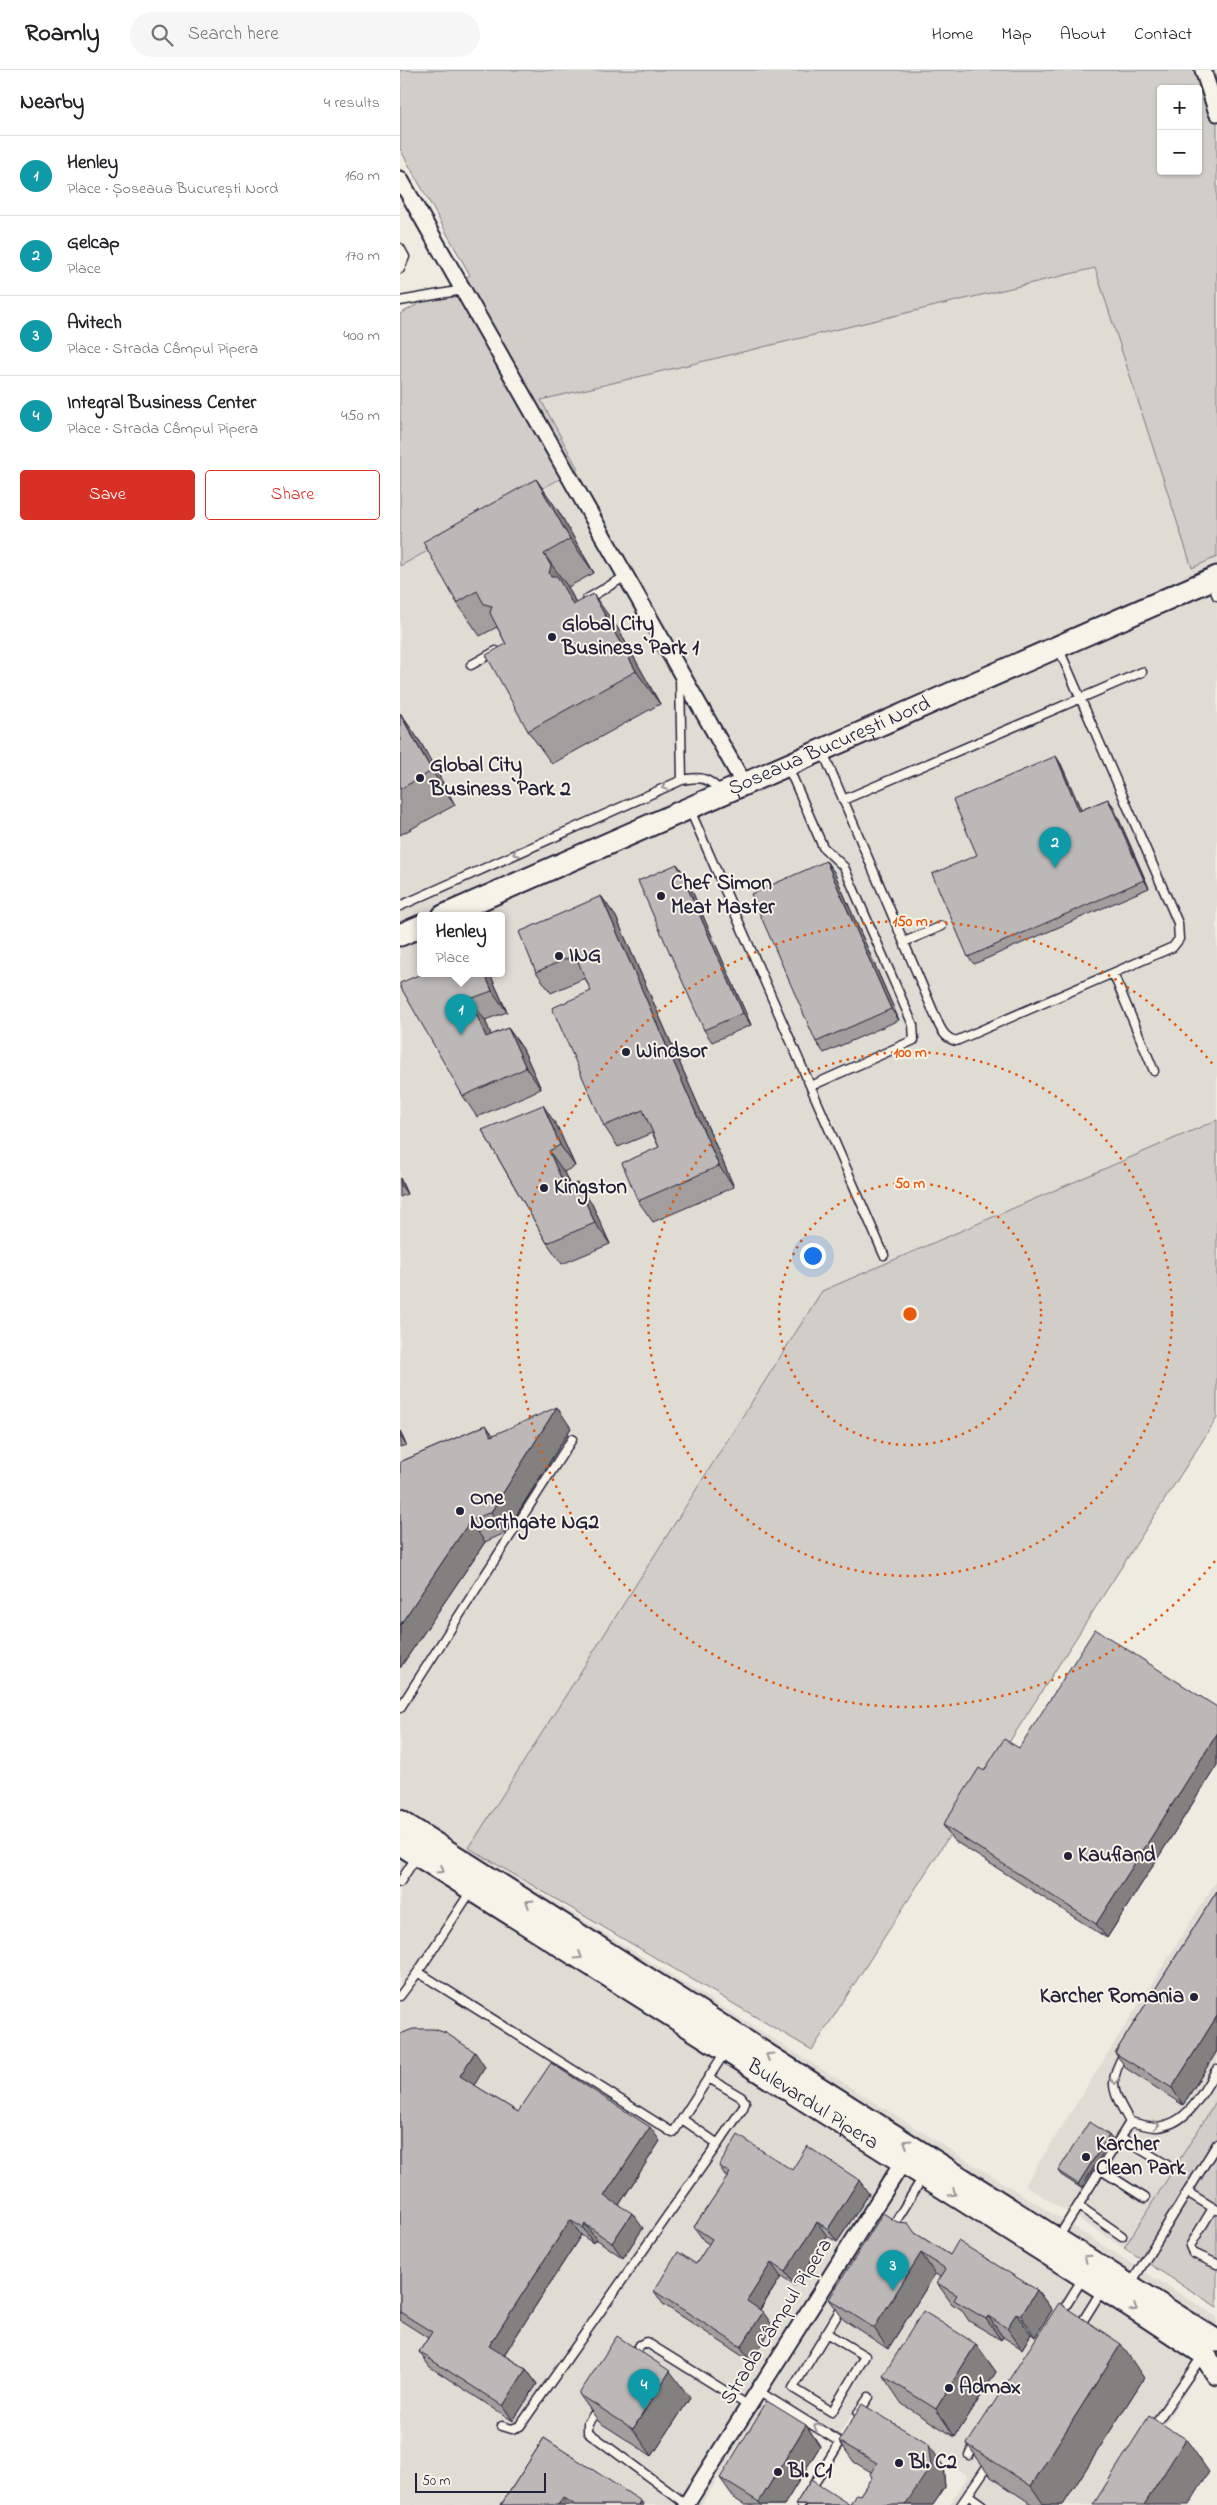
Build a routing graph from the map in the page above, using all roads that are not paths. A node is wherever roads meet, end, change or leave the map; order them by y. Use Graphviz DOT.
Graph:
graph roads {
  1 [pos="1203,70"];
  2 [pos="1217,113"];
  3 [pos="400,179"];
  4 [pos="400,248"];
  5 [pos="400,269"];
  6 [pos="463,290"];
  7 [pos="400,301"];
  8 [pos="626,576"];
  9 [pos="1215,584"];
  10 [pos="577,604"];
  11 [pos="1058,646"];
  12 [pos="503,647"];
  13 [pos="472,664"];
  14 [pos="680,671"];
  15 [pos="1142,672"];
  16 [pos="1081,698"];
  17 [pos="822,750"];
  18 [pos="787,765"];
  19 [pos="682,780"];
  20 [pos="744,784"];
  21 [pos="723,794"];
  22 [pos="843,800"];
  23 [pos="690,808"];
  24 [pos="400,906"];
  25 [pos="451,912"];
  26 [pos="942,926"];
  27 [pos="417,928"];
  28 [pos="400,935"];
  29 [pos="904,942"];
  30 [pos="1113,973"];
  31 [pos="1154,1071"];
  32 [pos="811,1086"];
  33 [pos="884,1255"];
  34 [pos="572,1439"];
  35 [pos="400,1708"];
  36 [pos="400,1821"];
  37 [pos="409,1849"];
  38 [pos="400,1882"];
  39 [pos="472,1889"];
  40 [pos="418,1972"];
  41 [pos="400,1996"];
  42 [pos="1130,2044"];
  43 [pos="726,2050"];
  44 [pos="1217,2069"];
  45 [pos="708,2078"];
  46 [pos="682,2120"];
  47 [pos="1130,2122"];
  48 [pos="1122,2138"];
  49 [pos="718,2144"];
  50 [pos="1217,2144"];
  51 [pos="903,2162"];
  52 [pos="1167,2165"];
  53 [pos="1101,2170"];
  54 [pos="924,2175"];
  55 [pos="1188,2192"];
  56 [pos="1145,2198"];
  57 [pos="1079,2206"];
  58 [pos="1215,2209"];
  59 [pos="888,2233"];
  60 [pos="1122,2236"];
  61 [pos="1058,2238"];
  62 [pos="1217,2264"];
  63 [pos="1084,2276"];
  64 [pos="1129,2286"];
  65 [pos="1104,2289"];
  66 [pos="847,2300"];
  67 [pos="1053,2326"];
  68 [pos="826,2333"];
  69 [pos="1071,2338"];
  70 [pos="1211,2347"];
  71 [pos="624,2368"];
  72 [pos="1217,2374"];
  73 [pos="758,2391"];
  74 [pos="869,2397"];
  75 [pos="604,2400"];
  76 [pos="749,2406"];
  77 [pos="854,2419"];
  78 [pos="502,2426"];
  79 [pos="984,2430"];
  80 [pos="844,2434"];
  81 [pos="1147,2436"];
  82 [pos="840,2442"];
  83 [pos="995,2454"];
  84 [pos="969,2455"];
  85 [pos="968,2496"];
  86 [pos="687,2505"];
  87 [pos="801,2505"];
  88 [pos="961,2505"];
  89 [pos="982,2505"];
  1 -- 2 [label="street"];
  3 -- 6 [label="street"];
  4 -- 5 [label="lane"];
  6 -- 7 [label="lane"];
  6 -- 8 [label="street"];
  8 -- 10 [label="lane"];
  8 -- 14 [label="street"];
  9 -- 11 [label="main road, Șoseaua București Nord"];
  11 -- 16 [label="lane"];
  11 -- 17 [label="main road, Șoseaua București Nord"];
  12 -- 13 [label="lane"];
  14 -- 19 [label="lane"];
  14 -- 20 [label="street"];
  15 -- 16 [label="lane"];
  16 -- 22 [label="lane"];
  16 -- 30 [label="lane"];
  17 -- 18 [label="main road, Șoseaua București Nord"];
  17 -- 22 [label="lane"];
  18 -- 20 [label="main road, Șoseaua București Nord"];
  18 -- 32 [label="lane"];
  19 -- 21 [label="lane"];
  19 -- 24 [label="lane, one-way"];
  20 -- 21 [label="main road, Șoseaua București Nord"];
  21 -- 23 [label="main road, Șoseaua București Nord"];
  22 -- 29 [label="lane"];
  23 -- 25 [label="main road, Șoseaua București Nord"];
  23 -- 32 [label="lane"];
  26 -- 29 [label="lane"];
  27 -- 28 [label="main road"];
  29 -- 30 [label="lane"];
  30 -- 31 [label="lane"];
  32 -- 33 [label="lane"];
  34 -- 35 [label="lane"];
  61 -- 36 [label="main road, Bulevardul Pipera, one-way"];
  37 -- 38 [label="lane"];
  37 -- 39 [label="main road, Bulevardul Pipera, one-way"];
  39 -- 40 [label="lane"];
  39 -- 43 [label="main road, Bulevardul Pipera, one-way"];
  40 -- 41 [label="lane"];
  40 -- 46 [label="lane"];
  42 -- 47 [label="lane, one-way"];
  43 -- 45 [label="lane"];
  43 -- 51 [label="main road, Bulevardul Pipera"];
  47 -- 44 [label="lane, one-way"];
  45 -- 46 [label="lane"];
  45 -- 49 [label="lane"];
  46 -- 49 [label="lane"];
  47 -- 48 [label="lane"];
  48 -- 52 [label="lane"];
  48 -- 53 [label="lane"];
  49 -- 78 [label="lane"];
  50 -- 55 [label="lane"];
  51 -- 54 [label="main road, Bulevardul Pipera"];
  51 -- 73 [label="street, Strada Câmpul Pipera"];
  53 -- 56 [label="lane"];
  53 -- 57 [label="lane"];
  54 -- 59 [label="lane"];
  54 -- 63 [label="main road, Bulevardul Pipera, one-way"];
  55 -- 58 [label="lane"];
  55 -- 64 [label="lane"];
  57 -- 60 [label="lane"];
  57 -- 61 [label="lane"];
  58 -- 62 [label="lane"];
  64 -- 61 [label="main road, Bulevardul Pipera, one-way"];
  63 -- 65 [label="main road, Bulevardul Pipera"];
  63 -- 67 [label="lane"];
  64 -- 70 [label="main road, Bulevardul Pipera"];
  65 -- 69 [label="lane"];
  65 -- 70 [label="main road, Bulevardul Pipera, one-way"];
  66 -- 68 [label="lane"];
  68 -- 68 [label="lane"];
  70 -- 72 [label="main road, Bulevardul Pipera"];
  70 -- 81 [label="lane"];
  71 -- 76 [label="lane"];
  73 -- 76 [label="street, Strada Câmpul Pipera"];
  82 -- 73 [label="lane, one-way"];
  74 -- 77 [label="lane"];
  75 -- 86 [label="lane"];
  76 -- 86 [label="street, Strada Câmpul Pipera"];
  79 -- 84 [label="lane"];
  80 -- 82 [label="lane"];
  82 -- 87 [label="lane"];
  83 -- 85 [label="lane"];
  85 -- 88 [label="lane"];
  85 -- 89 [label="lane"];
}
